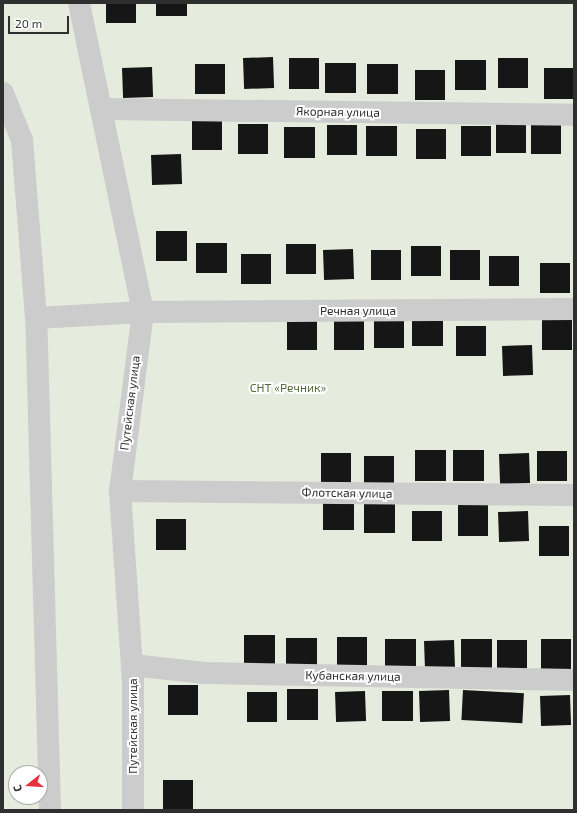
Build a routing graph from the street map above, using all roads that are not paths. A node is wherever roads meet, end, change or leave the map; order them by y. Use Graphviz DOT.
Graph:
graph roads {
  1 [pos="79,3"];
  2 [pos="3,93"];
  3 [pos="101,109"];
  4 [pos="574,115"];
  5 [pos="574,309"];
  6 [pos="143,312"];
  7 [pos="36,318"];
  8 [pos="120,491"];
  9 [pos="574,495"];
  10 [pos="132,665"];
  11 [pos="574,680"];
  12 [pos="50,810"];
  13 [pos="133,810"];
  1 -- 3 [label="street, Путейская улица"];
  2 -- 7 [label="street"];
  3 -- 4 [label="street, Якорная улица"];
  3 -- 6 [label="street, Путейская улица"];
  5 -- 6 [label="street, Речная улица"];
  6 -- 7 [label="street, Речная улица"];
  6 -- 8 [label="street, Путейская улица"];
  7 -- 12 [label="street"];
  8 -- 9 [label="street, Флотская улица"];
  8 -- 10 [label="street, Путейская улица"];
  10 -- 11 [label="street, Кубанская улица"];
  10 -- 13 [label="street, Путейская улица"];
}
